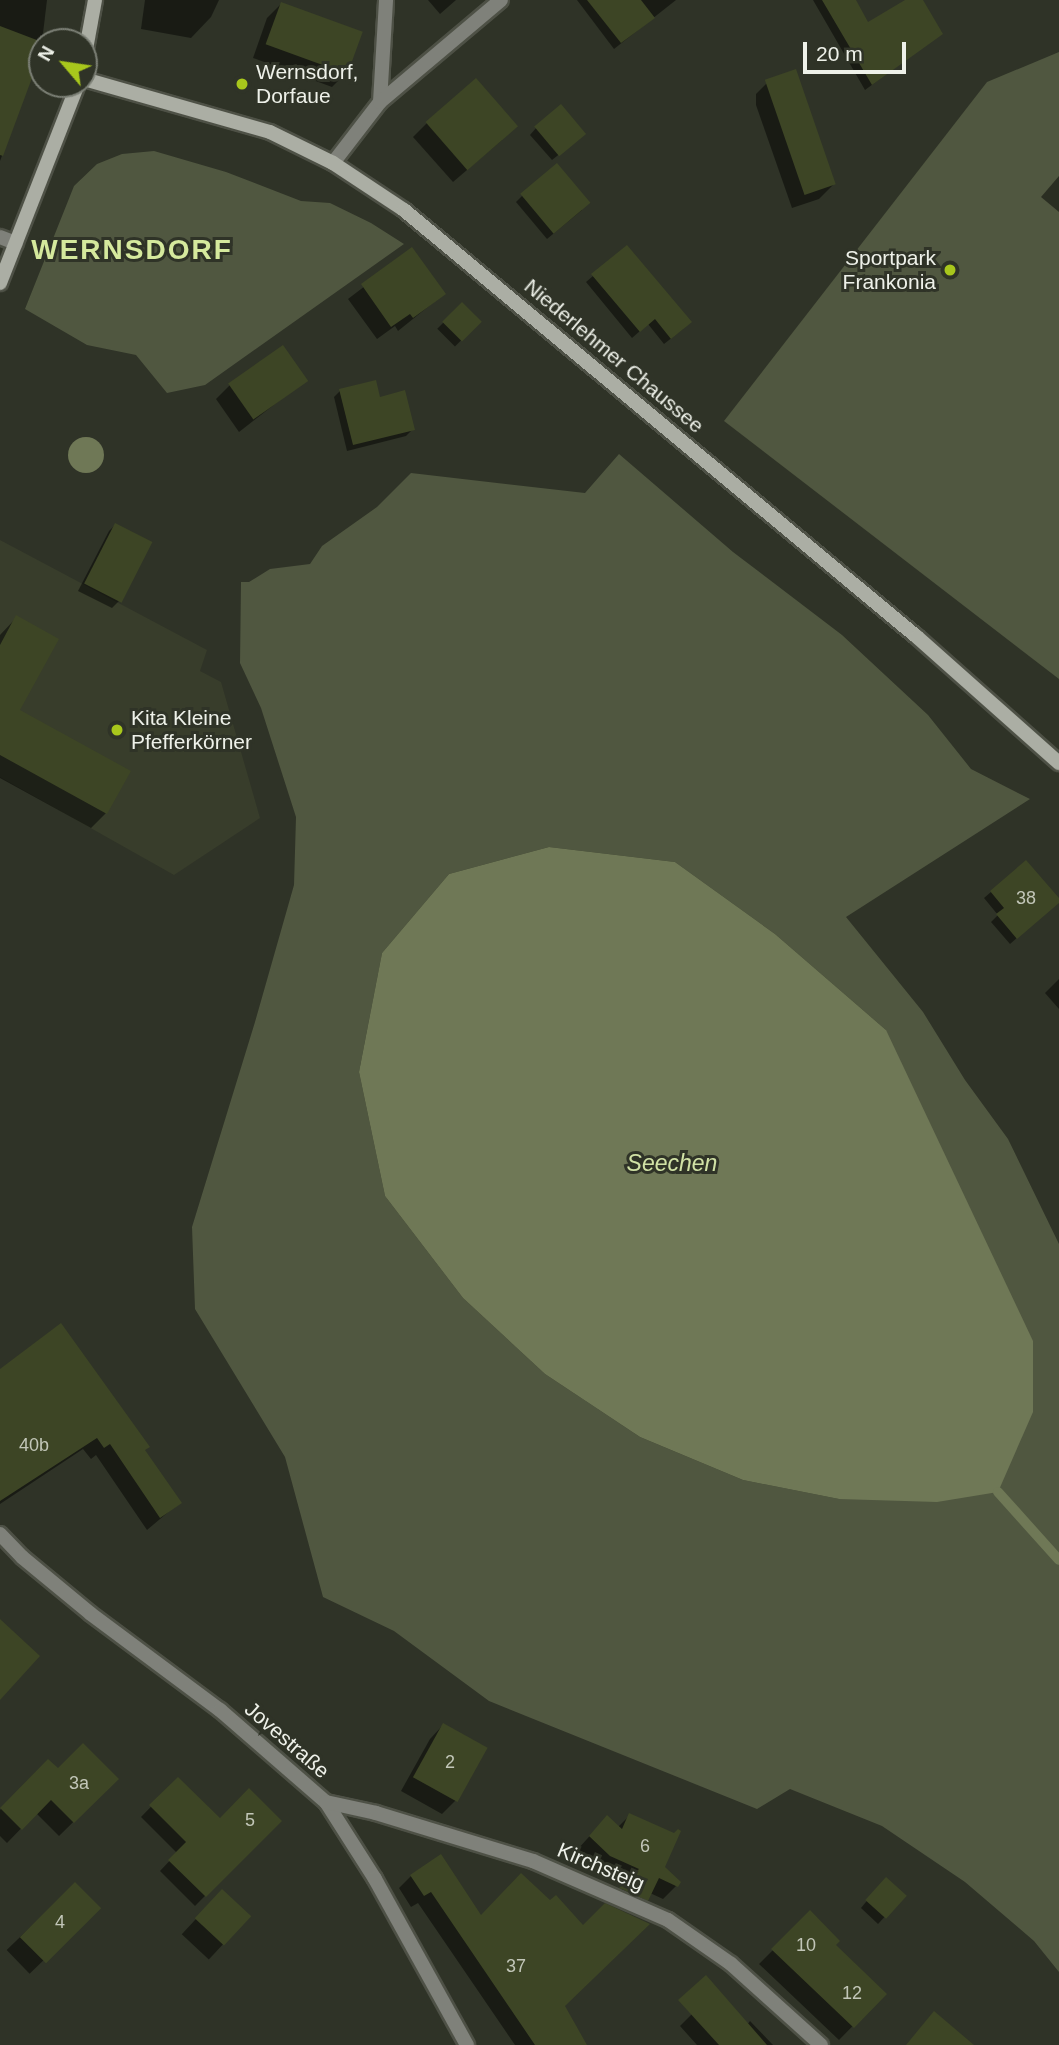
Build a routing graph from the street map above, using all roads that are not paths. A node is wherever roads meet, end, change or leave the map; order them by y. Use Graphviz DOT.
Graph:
graph roads {
  1 [pos="94,0"];
  2 [pos="386,0"];
  3 [pos="501,0"];
  4 [pos="89,28"];
  5 [pos="98,83"];
  6 [pos="73,98"];
  7 [pos="380,102"];
  8 [pos="333,163"];
  9 [pos="0,237"];
  10 [pos="16,243"];
  11 [pos="0,282"];
  12 [pos="1059,763"];
  13 [pos="0,1534"];
  14 [pos="326,1802"];
  15 [pos="467,2045"];
  16 [pos="821,2045"];
  1 -- 4 [label="main road"];
  2 -- 7 [label="street"];
  3 -- 7 [label="street"];
  5 -- 8 [label="main road, Niederlehmer Chaussee"];
  6 -- 10 [label="main road"];
  7 -- 8 [label="street"];
  8 -- 12 [label="main road, Niederlehmer Chaussee"];
  9 -- 10 [label="street"];
  10 -- 11 [label="main road"];
  13 -- 14 [label="street, Jovestraße"];
  14 -- 15 [label="street, Jovestraße"];
  14 -- 16 [label="street, Kirchsteig"];
}
